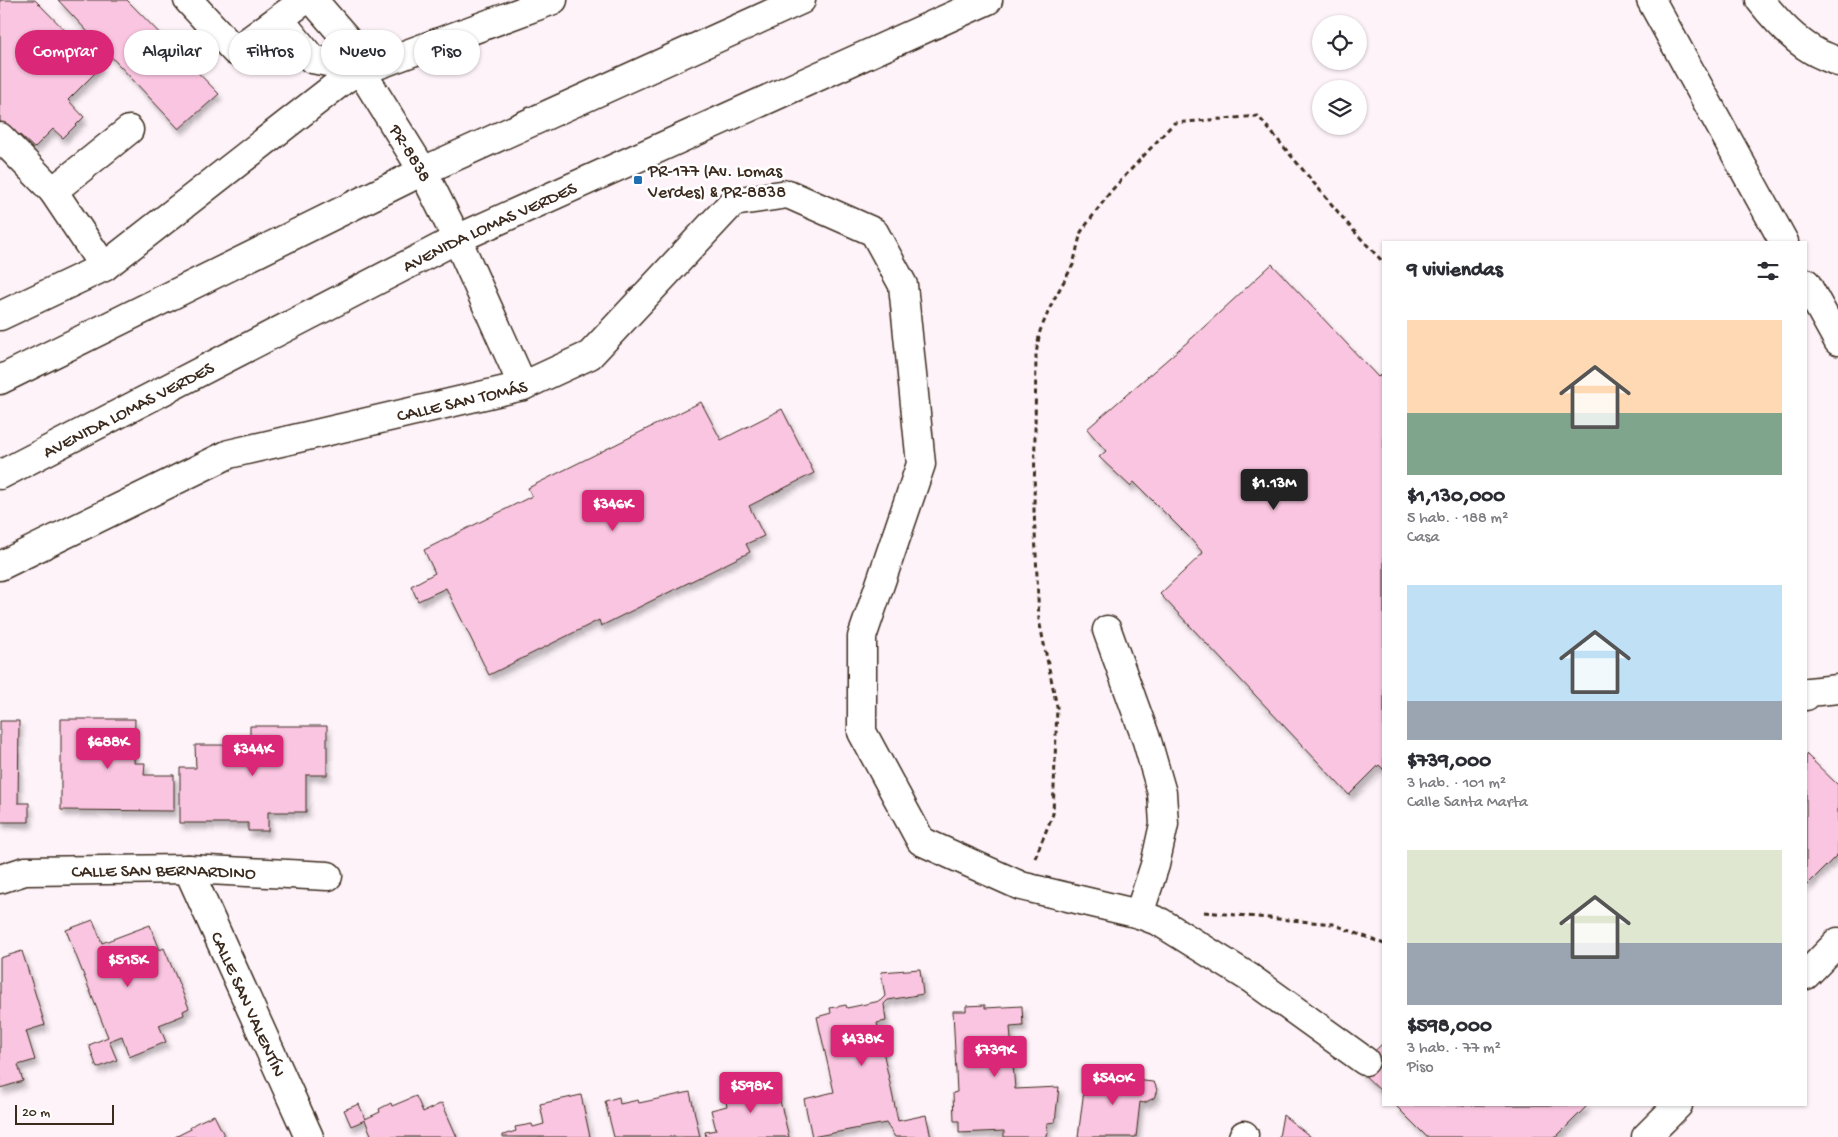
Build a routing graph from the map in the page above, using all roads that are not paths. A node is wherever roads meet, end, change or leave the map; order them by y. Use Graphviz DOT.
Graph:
graph roads {
  1 [pos="188,0"];
  2 [pos="553,0"];
  3 [pos="801,0"];
  4 [pos="988,0"];
  5 [pos="1651,0"];
  6 [pos="1760,0"];
  7 [pos="295,6"];
  8 [pos="519,7"];
  9 [pos="334,30"];
  10 [pos="404,50"];
  11 [pos="321,62"];
  12 [pos="1838,62"];
  13 [pos="343,75"];
  14 [pos="351,75"];
  15 [pos="129,130"];
  16 [pos="0,137"];
  17 [pos="423,171"];
  18 [pos="53,191"];
  19 [pos="457,240"];
  20 [pos="1783,241"];
  21 [pos="104,267"];
  22 [pos="1807,285"];
  23 [pos="0,316"];
  24 [pos="1838,341"];
  25 [pos="0,380"];
  26 [pos="523,386"];
  27 [pos="0,475"];
  28 [pos="0,566"];
  29 [pos="1107,630"];
  30 [pos="1838,689"];
  31 [pos="1807,695"];
  32 [pos="188,869"];
  33 [pos="328,876"];
  34 [pos="0,879"];
  35 [pos="1139,914"];
  36 [pos="1838,942"];
  37 [pos="1807,974"];
  38 [pos="1365,1061"];
  39 [pos="1677,1106"];
  40 [pos="308,1137"];
  41 [pos="1646,1137"];
  1 -- 7 [label="main road"];
  2 -- 8 [label="main road"];
  3 -- 17 [label="main road"];
  4 -- 19 [label="main road, AVENIDA LOMAS VERDES"];
  5 -- 20 [label="main road"];
  6 -- 12 [label="main road"];
  7 -- 9 [label="main road"];
  7 -- 11 [label="main road"];
  8 -- 10 [label="main road"];
  13 -- 21 [label="main road"];
  14 -- 17 [label="main road, PR-8838 / PR-8838"];
  15 -- 18 [label="main road"];
  16 -- 18 [label="main road"];
  17 -- 19 [label="main road, PR-8838 / PR-8838"];
  17 -- 25 [label="main road"];
  18 -- 21 [label="main road"];
  19 -- 26 [label="main road, PR-8838"];
  19 -- 27 [label="main road, AVENIDA LOMAS VERDES"];
  21 -- 23 [label="main road"];
  22 -- 24 [label="main road"];
  26 -- 28 [label="main road, CALLE SAN TOMÁS"];
  26 -- 35 [label="main road, CALLE SAN TOMÁS"];
  29 -- 35 [label="main road"];
  30 -- 31 [label="main road"];
  32 -- 33 [label="main road, CALLE SAN BERNARDINO"];
  32 -- 34 [label="main road, CALLE SAN BERNARDINO"];
  32 -- 40 [label="main road, CALLE SAN VALENTÍN"];
  35 -- 38 [label="main road"];
  36 -- 37 [label="main road"];
  39 -- 41 [label="main road"];
}
